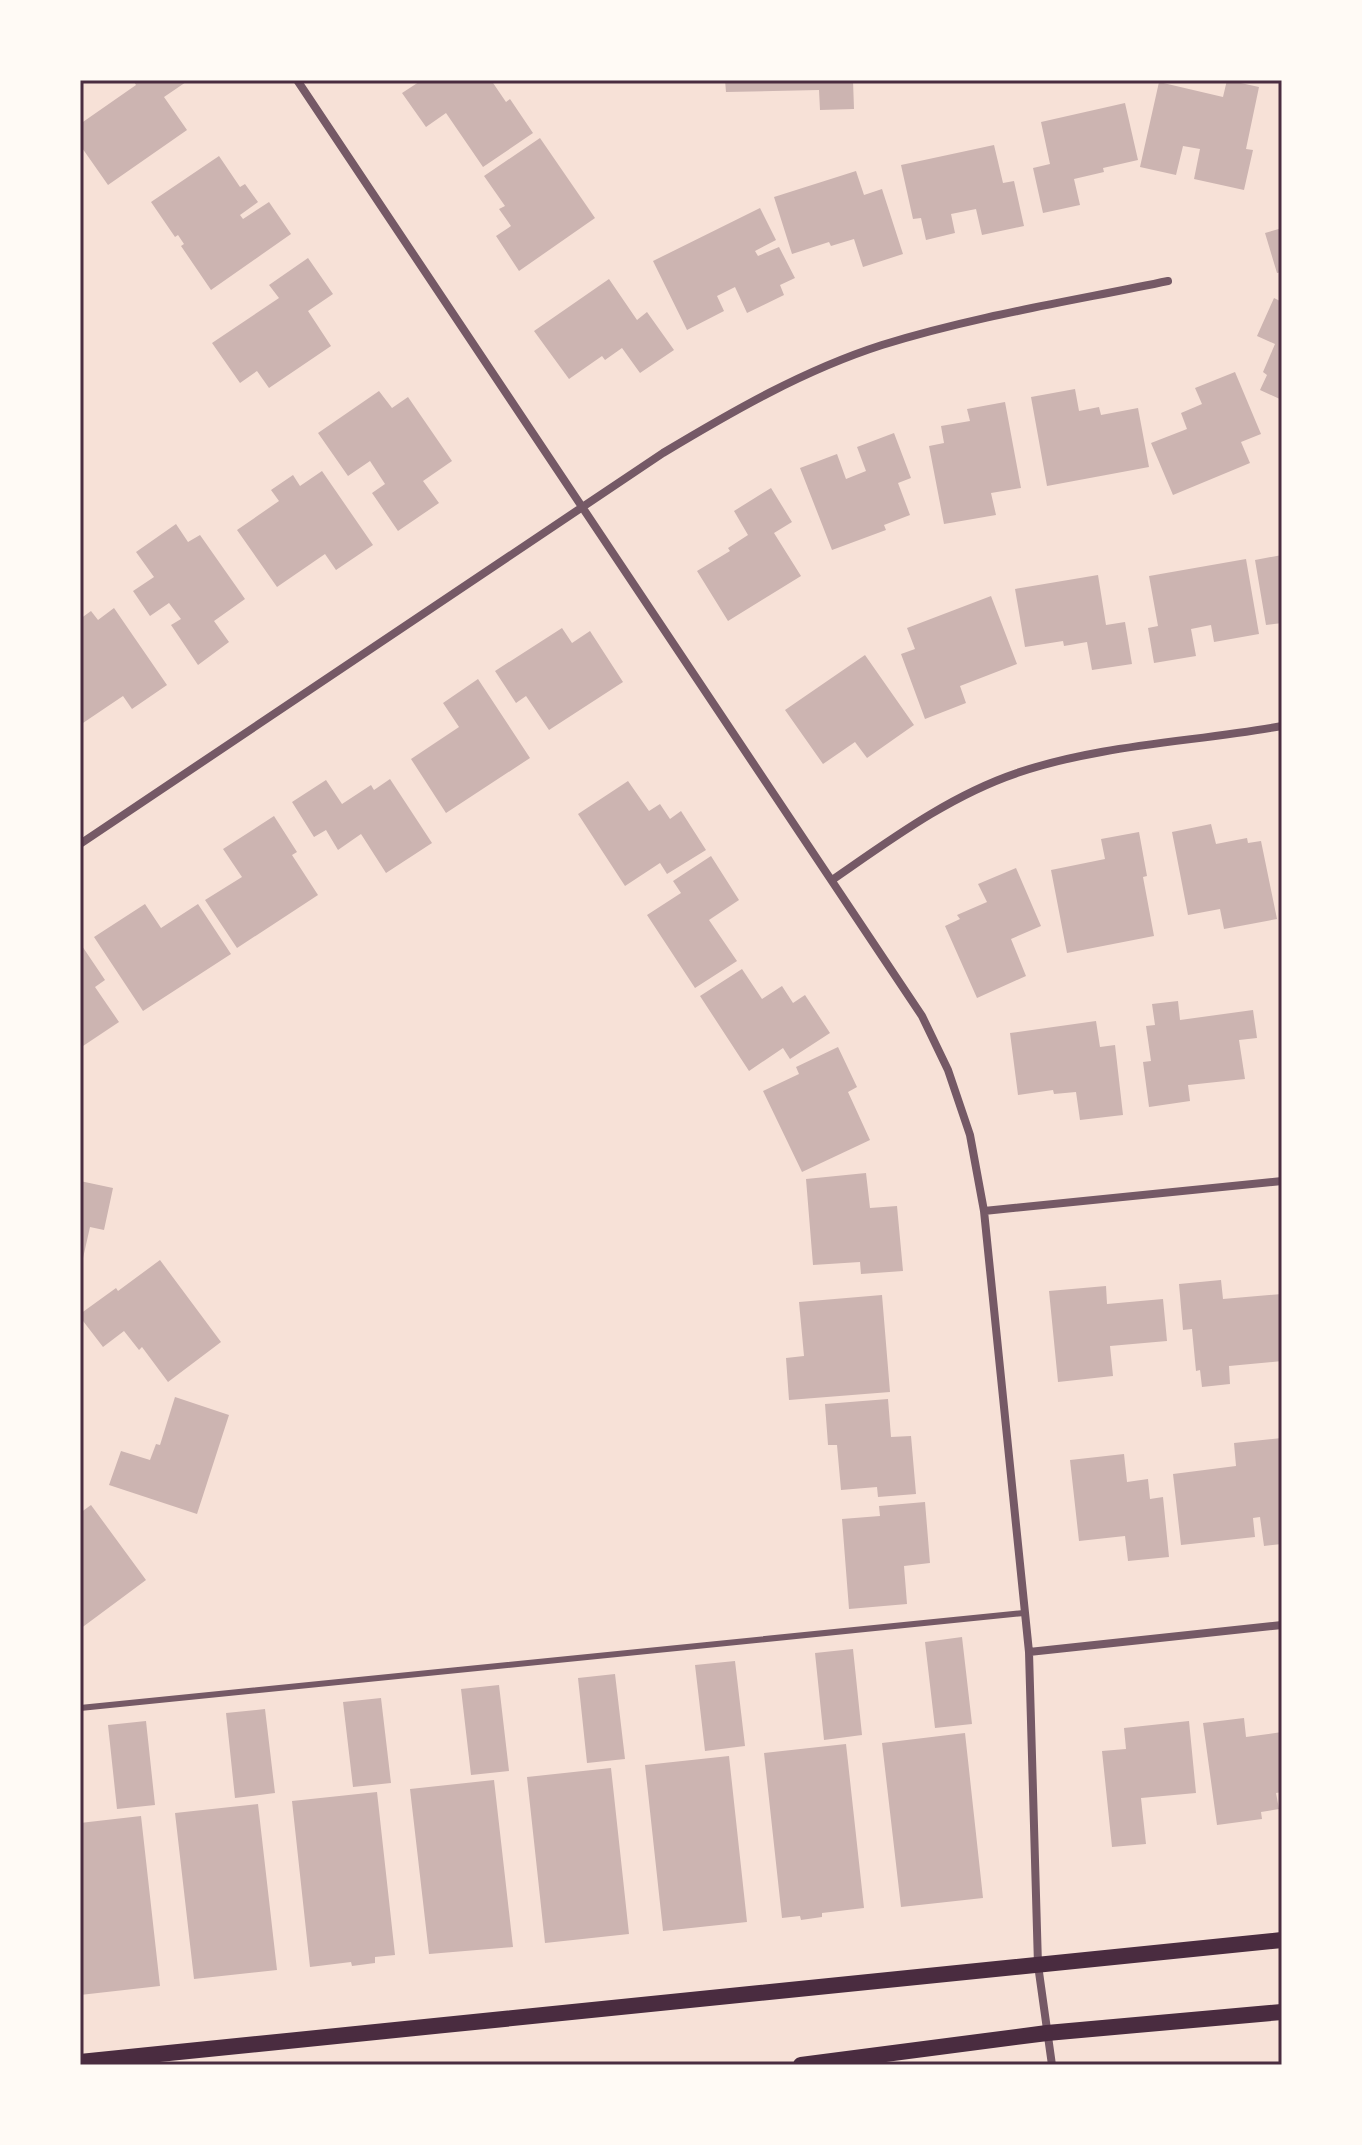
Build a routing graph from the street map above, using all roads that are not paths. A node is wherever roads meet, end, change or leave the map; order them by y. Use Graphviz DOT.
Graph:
graph roads {
  1 [pos="297,80"];
  2 [pos="1168,281"];
  3 [pos="583,507"];
  4 [pos="1282,726"];
  5 [pos="80,844"];
  6 [pos="832,880"];
  7 [pos="1282,1181"];
  8 [pos="984,1211"];
  9 [pos="1024,1613"];
  10 [pos="1282,1625"];
  11 [pos="1029,1652"];
  12 [pos="80,1708"];
  13 [pos="1282,1940"];
  14 [pos="1038,1965"];
  15 [pos="1282,2012"];
  16 [pos="1047,2033"];
  17 [pos="80,2062"];
  18 [pos="801,2065"];
  19 [pos="1052,2065"];
  1 -- 3 [label="street"];
  2 -- 3 [label="street"];
  3 -- 5 [label="street"];
  3 -- 6 [label="street"];
  4 -- 6 [label="street"];
  6 -- 8 [label="street"];
  7 -- 8 [label="street"];
  8 -- 9 [label="street"];
  9 -- 11 [label="street"];
  9 -- 12 [label="lane"];
  10 -- 11 [label="street"];
  11 -- 14 [label="street"];
  13 -- 14 [label="main road"];
  14 -- 16 [label="street"];
  14 -- 17 [label="main road"];
  15 -- 16 [label="main road"];
  16 -- 18 [label="main road"];
  16 -- 19 [label="street"];
}
